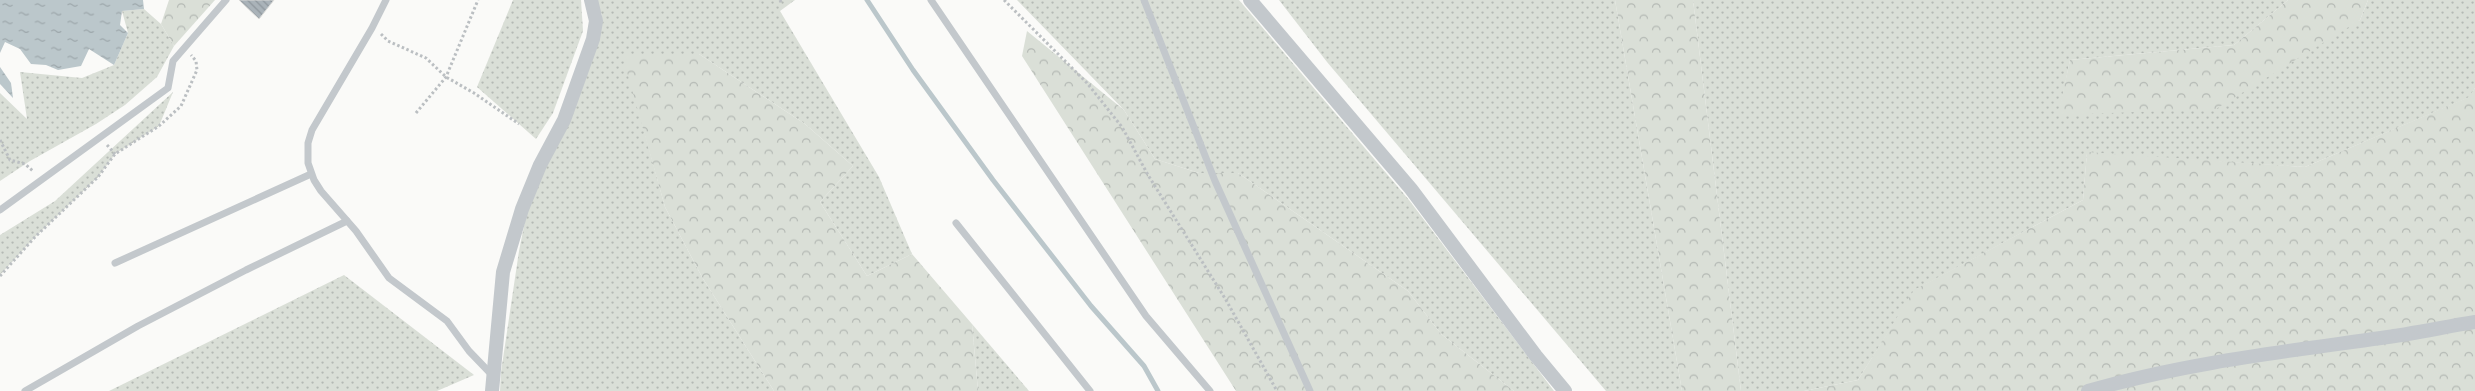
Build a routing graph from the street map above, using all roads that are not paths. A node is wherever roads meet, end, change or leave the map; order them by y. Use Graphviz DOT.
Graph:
graph roads {
  1 [pos="226,0"];
  2 [pos="386,0"];
  3 [pos="590,0"];
  4 [pos="930,0"];
  5 [pos="1144,0"];
  6 [pos="1250,0"];
  7 [pos="312,174"];
  8 [pos="0,210"];
  9 [pos="347,221"];
  10 [pos="956,223"];
  11 [pos="116,264"];
  12 [pos="2475,322"];
  13 [pos="493,376"];
  14 [pos="25,391"];
  15 [pos="492,391"];
  16 [pos="1090,391"];
  17 [pos="1210,391"];
  18 [pos="1310,391"];
  19 [pos="1565,391"];
  20 [pos="2088,391"];
  1 -- 8 [label="lane"];
  2 -- 7 [label="lane"];
  3 -- 13 [label="street"];
  4 -- 17 [label="lane"];
  5 -- 18 [label="lane"];
  6 -- 19 [label="street"];
  7 -- 9 [label="lane"];
  7 -- 11 [label="lane"];
  9 -- 13 [label="lane"];
  9 -- 14 [label="lane"];
  10 -- 16 [label="lane"];
  12 -- 20 [label="street"];
  13 -- 15 [label="street"];
}
